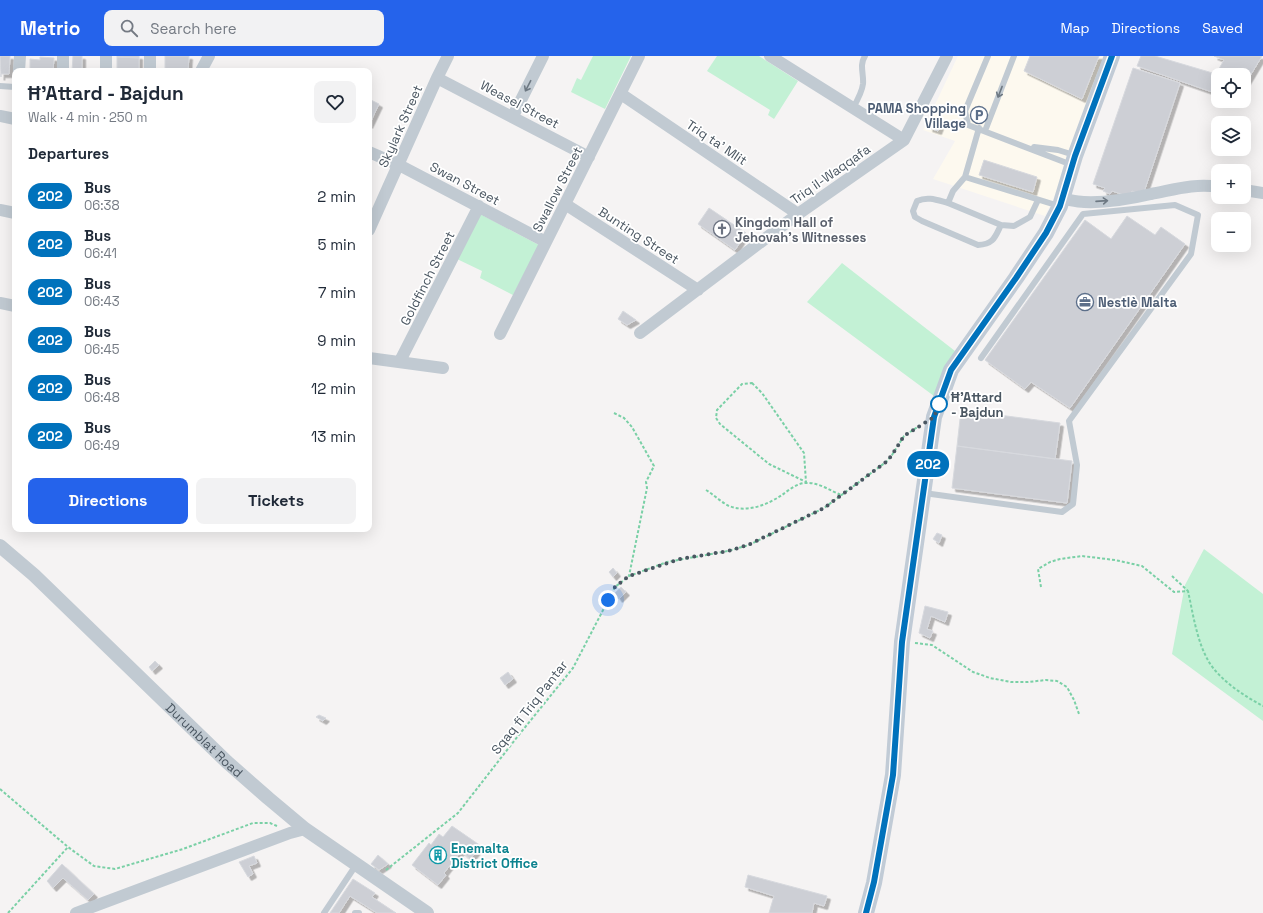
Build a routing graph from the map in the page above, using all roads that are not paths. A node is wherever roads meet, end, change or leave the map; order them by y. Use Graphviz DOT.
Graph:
graph roads {
  1 [pos="20,56"];
  2 [pos="63,56"];
  3 [pos="106,56"];
  4 [pos="209,56"];
  5 [pos="448,56"];
  6 [pos="543,56"];
  7 [pos="639,56"];
  8 [pos="770,56"];
  9 [pos="865,56"];
  10 [pos="947,56"];
  11 [pos="988,56"];
  12 [pos="1014,56"];
  13 [pos="1112,56"];
  14 [pos="150,57"];
  15 [pos="20,68"];
  16 [pos="63,68"];
  17 [pos="106,68"];
  18 [pos="150,68"];
  19 [pos="203,68"];
  20 [pos="437,78"];
  21 [pos="0,86"];
  22 [pos="12,87"];
  23 [pos="621,94"];
  24 [pos="852,108"];
  25 [pos="0,116"];
  26 [pos="513,116"];
  27 [pos="12,118"];
  28 [pos="982,130"];
  29 [pos="904,140"];
  30 [pos="1024,146"];
  31 [pos="372,153"];
  32 [pos="589,157"];
  33 [pos="1074,160"];
  34 [pos="399,164"];
  35 [pos="965,177"];
  36 [pos="1211,186"];
  37 [pos="1251,191"];
  38 [pos="1263,193"];
  39 [pos="1038,200"];
  40 [pos="948,203"];
  41 [pos="1062,203"];
  42 [pos="565,204"];
  43 [pos="479,206"];
  44 [pos="1083,208"];
  45 [pos="0,210"];
  46 [pos="12,212"];
  47 [pos="798,214"];
  48 [pos="372,223"];
  49 [pos="1001,225"];
  50 [pos="546,242"];
  51 [pos="698,290"];
  52 [pos="0,303"];
  53 [pos="12,305"];
  54 [pos="640,333"];
  55 [pos="500,334"];
  56 [pos="372,358"];
  57 [pos="981,358"];
  58 [pos="400,361"];
  59 [pos="443,368"];
  60 [pos="924,494"];
  61 [pos="0,546"];
  62 [pos="305,830"];
  63 [pos="356,865"];
  64 [pos="76,913"];
  65 [pos="324,913"];
  66 [pos="354,913"];
  67 [pos="359,913"];
  68 [pos="427,913"];
  69 [pos="866,913"];
  1 -- 15 [label="street"];
  2 -- 16 [label="street"];
  3 -- 17 [label="street"];
  4 -- 19 [label="street"];
  5 -- 20 [label="street, Skylark Street"];
  6 -- 26 [label="street, one-way"];
  7 -- 23 [label="street, Swallow Street"];
  8 -- 24 [label="street"];
  9 -- 24 [label="lane"];
  10 -- 29 [label="street, Triq il-Waqqafa"];
  11 -- 28 [label="lane"];
  12 -- 28 [label="lane, one-way"];
  13 -- 33 [label="main road"];
  14 -- 18 [label="street"];
  20 -- 26 [label="street, Weasel Street"];
  20 -- 34 [label="street, Skylark Street"];
  21 -- 22 [label="lane"];
  23 -- 32 [label="street, Swallow Street"];
  23 -- 47 [label="street, Triq ta' Mlit"];
  24 -- 29 [label="street"];
  25 -- 27 [label="street"];
  26 -- 32 [label="street, Weasel Street"];
  28 -- 30 [label="lane"];
  28 -- 35 [label="lane"];
  29 -- 47 [label="street, Triq il-Waqqafa"];
  30 -- 33 [label="lane"];
  30 -- 33 [label="lane"];
  31 -- 34 [label="street, Swan Street"];
  32 -- 42 [label="street, Swallow Street"];
  33 -- 41 [label="main road"];
  34 -- 43 [label="street, Swan Street"];
  34 -- 48 [label="street, Skylark Street"];
  35 -- 39 [label="lane"];
  35 -- 40 [label="lane"];
  44 -- 36 [label="street, one-way"];
  37 -- 38 [label="street"];
  39 -- 41 [label="lane"];
  39 -- 49 [label="lane"];
  40 -- 49 [label="lane"];
  40 -- 49 [label="lane"];
  41 -- 44 [label="street"];
  41 -- 60 [label="main road"];
  42 -- 50 [label="street, Swallow Street"];
  42 -- 51 [label="street, Bunting Street"];
  43 -- 50 [label="street, Swan Street"];
  43 -- 58 [label="street, Goldfinch Street"];
  44 -- 57 [label="lane"];
  44 -- 60 [label="lane"];
  45 -- 46 [label="street"];
  47 -- 51 [label="street, Triq il-Waqqafa"];
  50 -- 55 [label="street, Swallow Street"];
  51 -- 54 [label="street, Triq il-Waqqafa"];
  52 -- 53 [label="street"];
  56 -- 58 [label="street"];
  58 -- 59 [label="street"];
  60 -- 69 [label="main road"];
  61 -- 62 [label="street, Durumblat Road"];
  62 -- 63 [label="street, Durumblat Road"];
  62 -- 64 [label="street"];
  63 -- 65 [label="lane"];
  63 -- 68 [label="street, Durumblat Road"];
  66 -- 67 [label="lane"];
}
